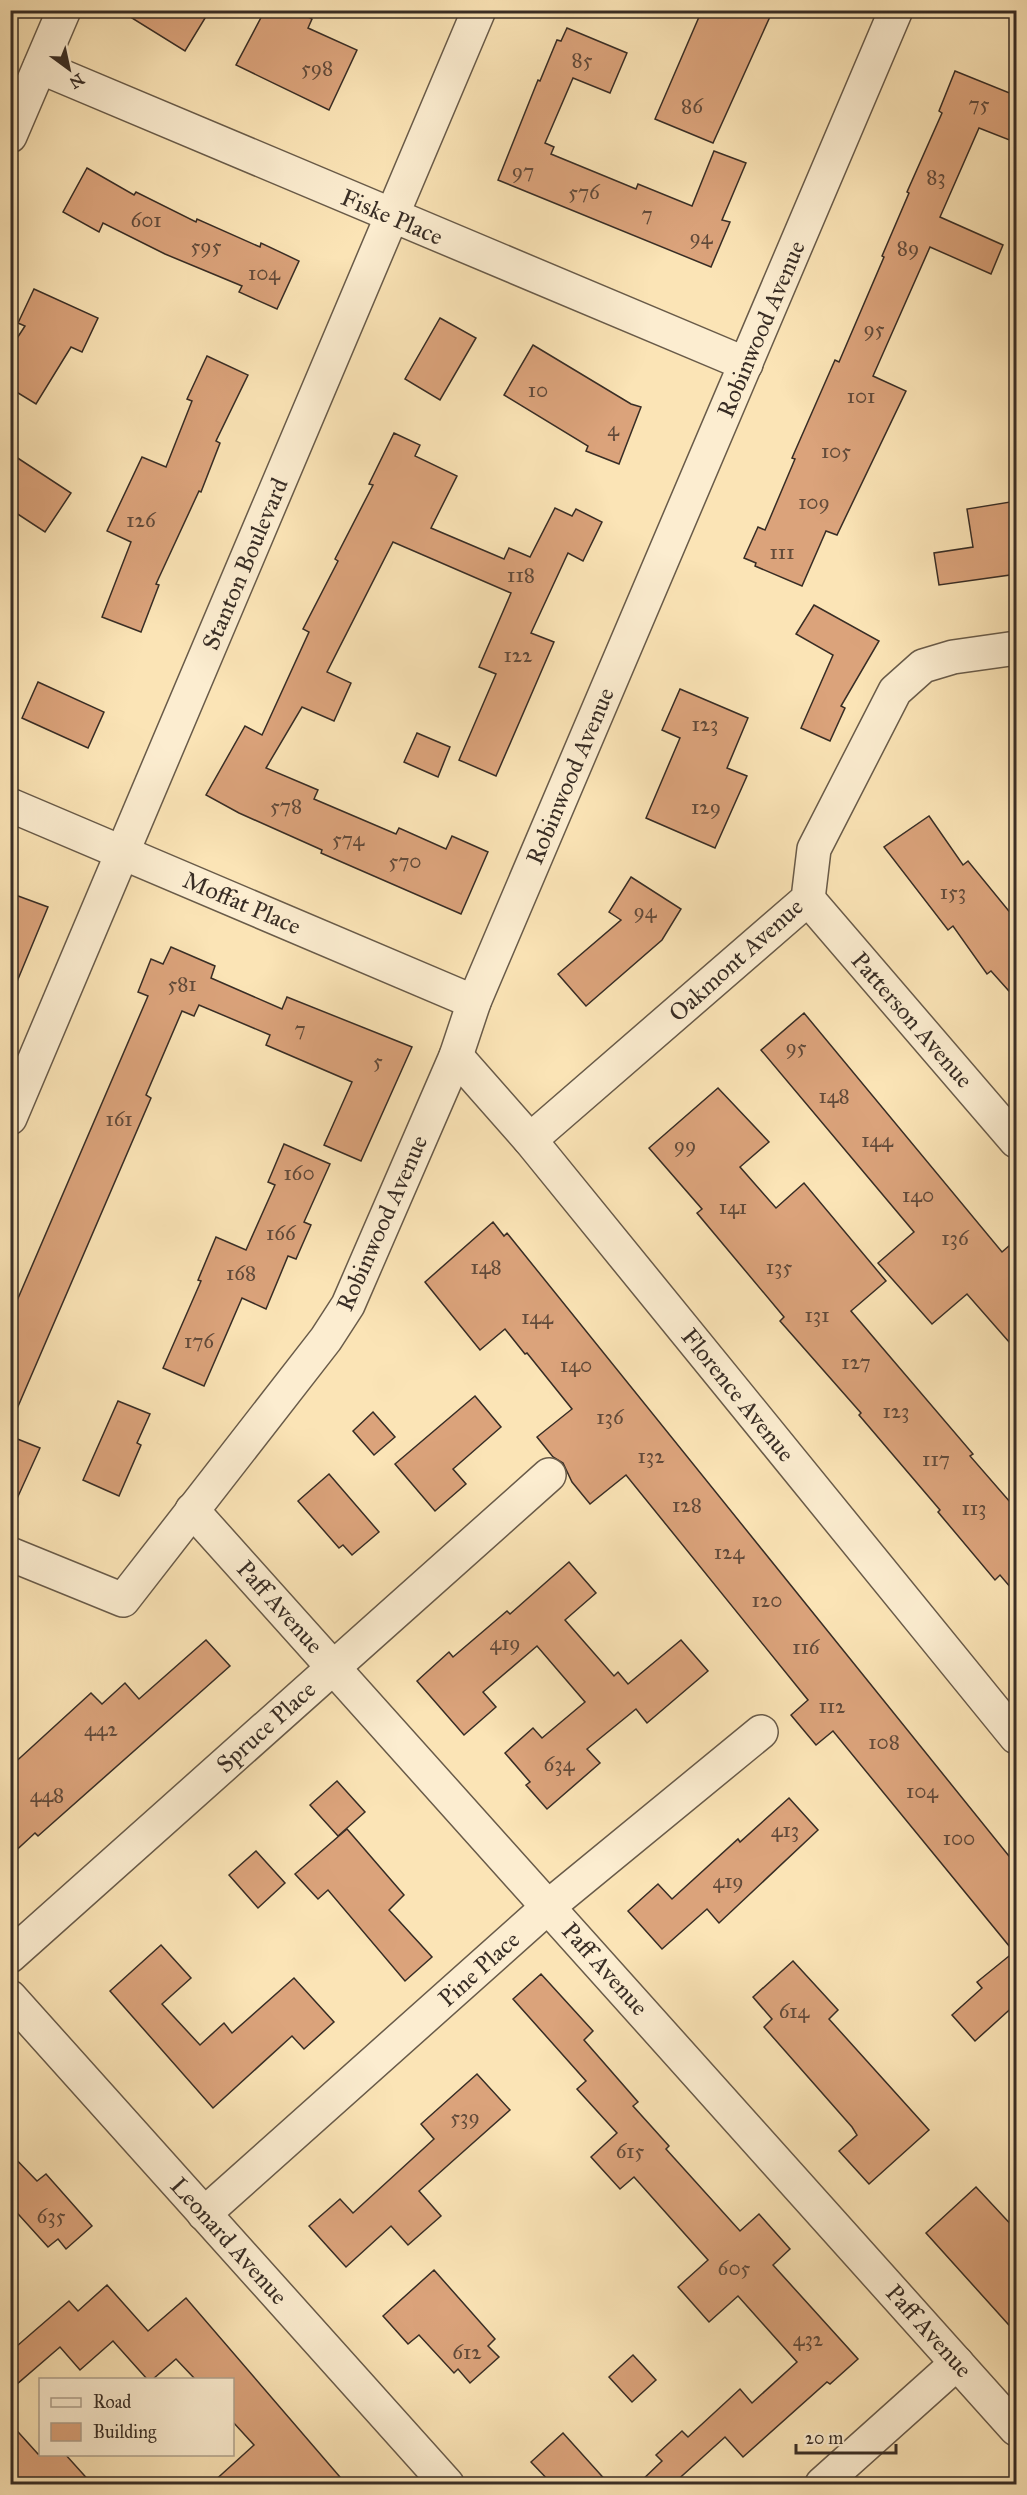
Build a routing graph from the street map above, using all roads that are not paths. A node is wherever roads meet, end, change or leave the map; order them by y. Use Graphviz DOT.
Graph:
graph roads {
  1 [pos="64,10"];
  2 [pos="479,10"];
  3 [pos="896,10"];
  4 [pos="40,68"];
  5 [pos="10,136"];
  6 [pos="392,217"];
  7 [pos="746,364"];
  8 [pos="1017,648"];
  9 [pos="10,805"];
  10 [pos="123,853"];
  11 [pos="808,899"];
  12 [pos="474,1002"];
  13 [pos="456,1056"];
  14 [pos="10,1118"];
  15 [pos="530,1140"];
  16 [pos="1017,1142"];
  17 [pos="549,1474"];
  18 [pos="192,1510"];
  19 [pos="10,1554"];
  20 [pos="333,1666"];
  21 [pos="761,1732"];
  22 [pos="1017,1737"];
  23 [pos="549,1906"];
  24 [pos="10,1956"];
  25 [pos="10,1997"];
  26 [pos="204,2214"];
  27 [pos="957,2363"];
  28 [pos="1017,2429"];
  29 [pos="447,2484"];
  30 [pos="822,2484"];
  1 -- 4 [label="street"];
  2 -- 6 [label="street, Stanton Boulevard"];
  3 -- 7 [label="street, Robinwood Avenue"];
  4 -- 5 [label="street"];
  4 -- 6 [label="street, Fiske Place"];
  6 -- 7 [label="street, Fiske Place"];
  6 -- 10 [label="street, Stanton Boulevard"];
  7 -- 12 [label="street, Robinwood Avenue"];
  8 -- 11 [label="street, Oakmont Avenue"];
  9 -- 10 [label="street, Moffat Place"];
  10 -- 12 [label="street, Moffat Place"];
  10 -- 14 [label="street, Stanton Boulevard"];
  11 -- 15 [label="street, Oakmont Avenue"];
  11 -- 16 [label="street, Patterson Avenue"];
  12 -- 13 [label="street, Robinwood Avenue"];
  13 -- 15 [label="street, Florence Avenue"];
  13 -- 18 [label="street, Robinwood Avenue"];
  15 -- 22 [label="street, Florence Avenue"];
  17 -- 20 [label="street, Spruce Place"];
  18 -- 19 [label="street, Robinwood Avenue"];
  18 -- 20 [label="street, Paff Avenue"];
  20 -- 23 [label="street, Paff Avenue"];
  20 -- 24 [label="street, Spruce Place"];
  21 -- 23 [label="street, Pine Place"];
  23 -- 26 [label="street, Pine Place"];
  23 -- 27 [label="street, Paff Avenue"];
  25 -- 26 [label="street, Leonard Avenue"];
  26 -- 29 [label="street, Leonard Avenue"];
  27 -- 28 [label="street, Paff Avenue"];
  27 -- 30 [label="street"];
}
